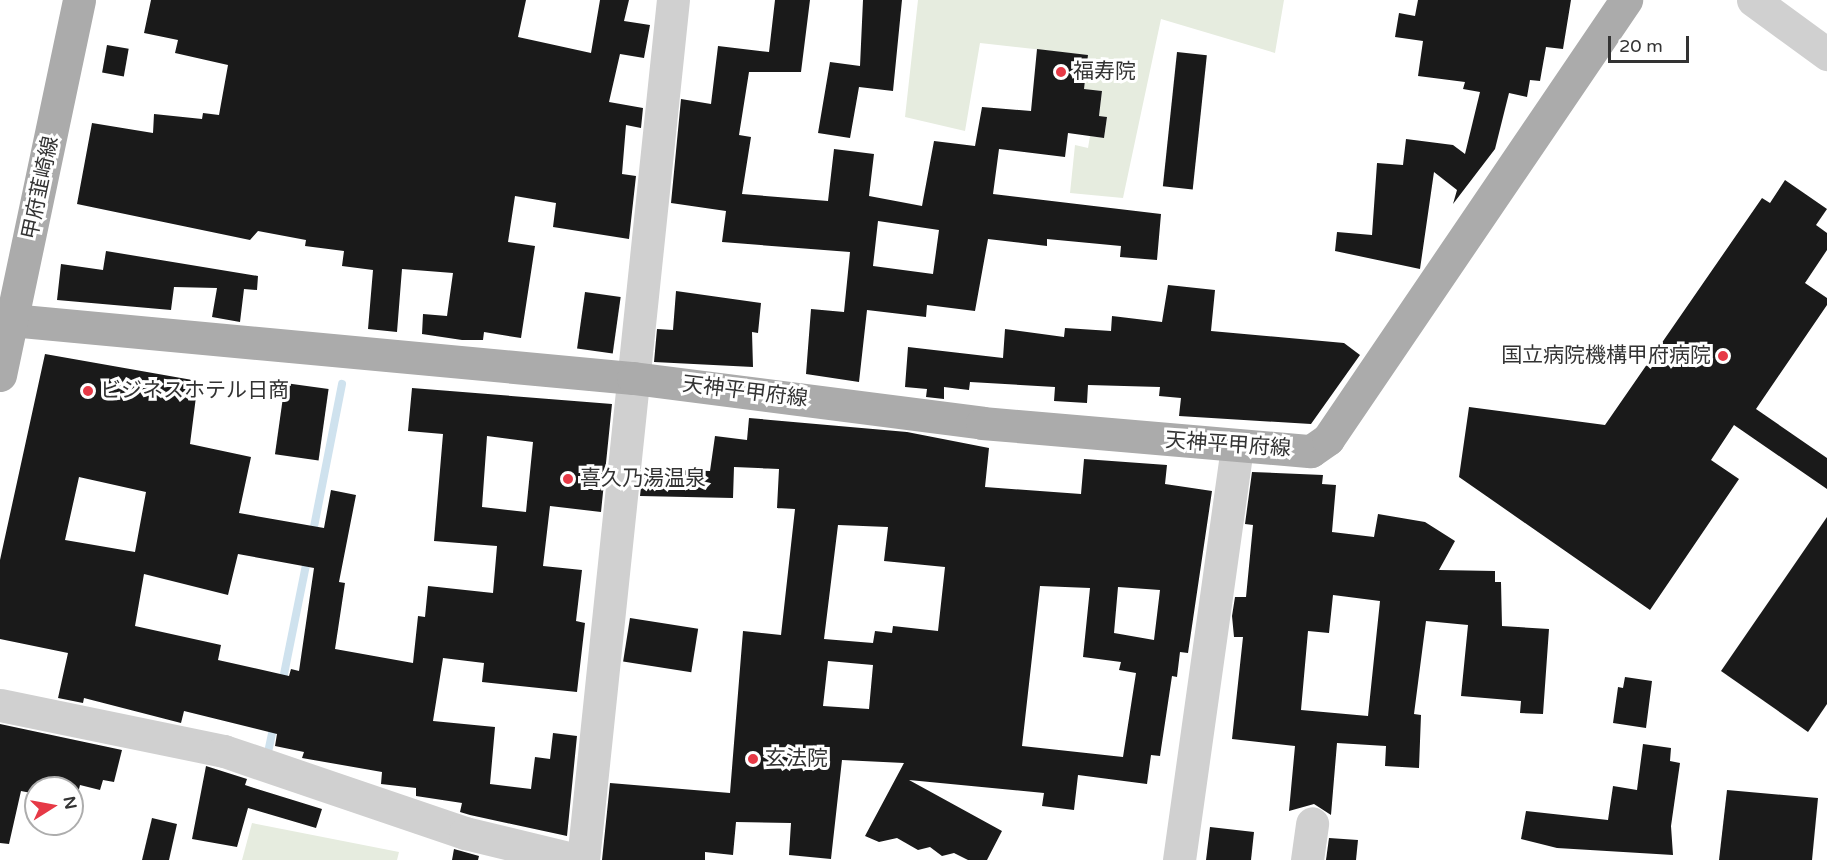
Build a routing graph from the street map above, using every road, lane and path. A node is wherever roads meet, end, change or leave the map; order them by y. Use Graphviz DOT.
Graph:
graph roads {
  1 [pos="79,0"];
  2 [pos="673,0"];
  3 [pos="1626,0"];
  4 [pos="1753,0"];
  5 [pos="1827,54"];
  6 [pos="11,320"];
  7 [pos="0,375"];
  8 [pos="633,378"];
  9 [pos="1237,444"];
  10 [pos="0,705"];
  11 [pos="1312,823"];
  12 [pos="577,860"];
  13 [pos="583,860"];
  14 [pos="1179,860"];
  15 [pos="1307,860"];
  1 -- 6 [label="main road, 甲府韮崎線"];
  2 -- 8 [label="street"];
  3 -- 9 [label="main road, 天神平甲府線"];
  4 -- 5 [label="street"];
  6 -- 7 [label="main road, 甲府韮崎線"];
  6 -- 8 [label="main road, 天神平甲府線"];
  8 -- 9 [label="main road, 天神平甲府線"];
  8 -- 13 [label="street"];
  9 -- 14 [label="street"];
  10 -- 12 [label="street"];
  11 -- 15 [label="street"];
}
